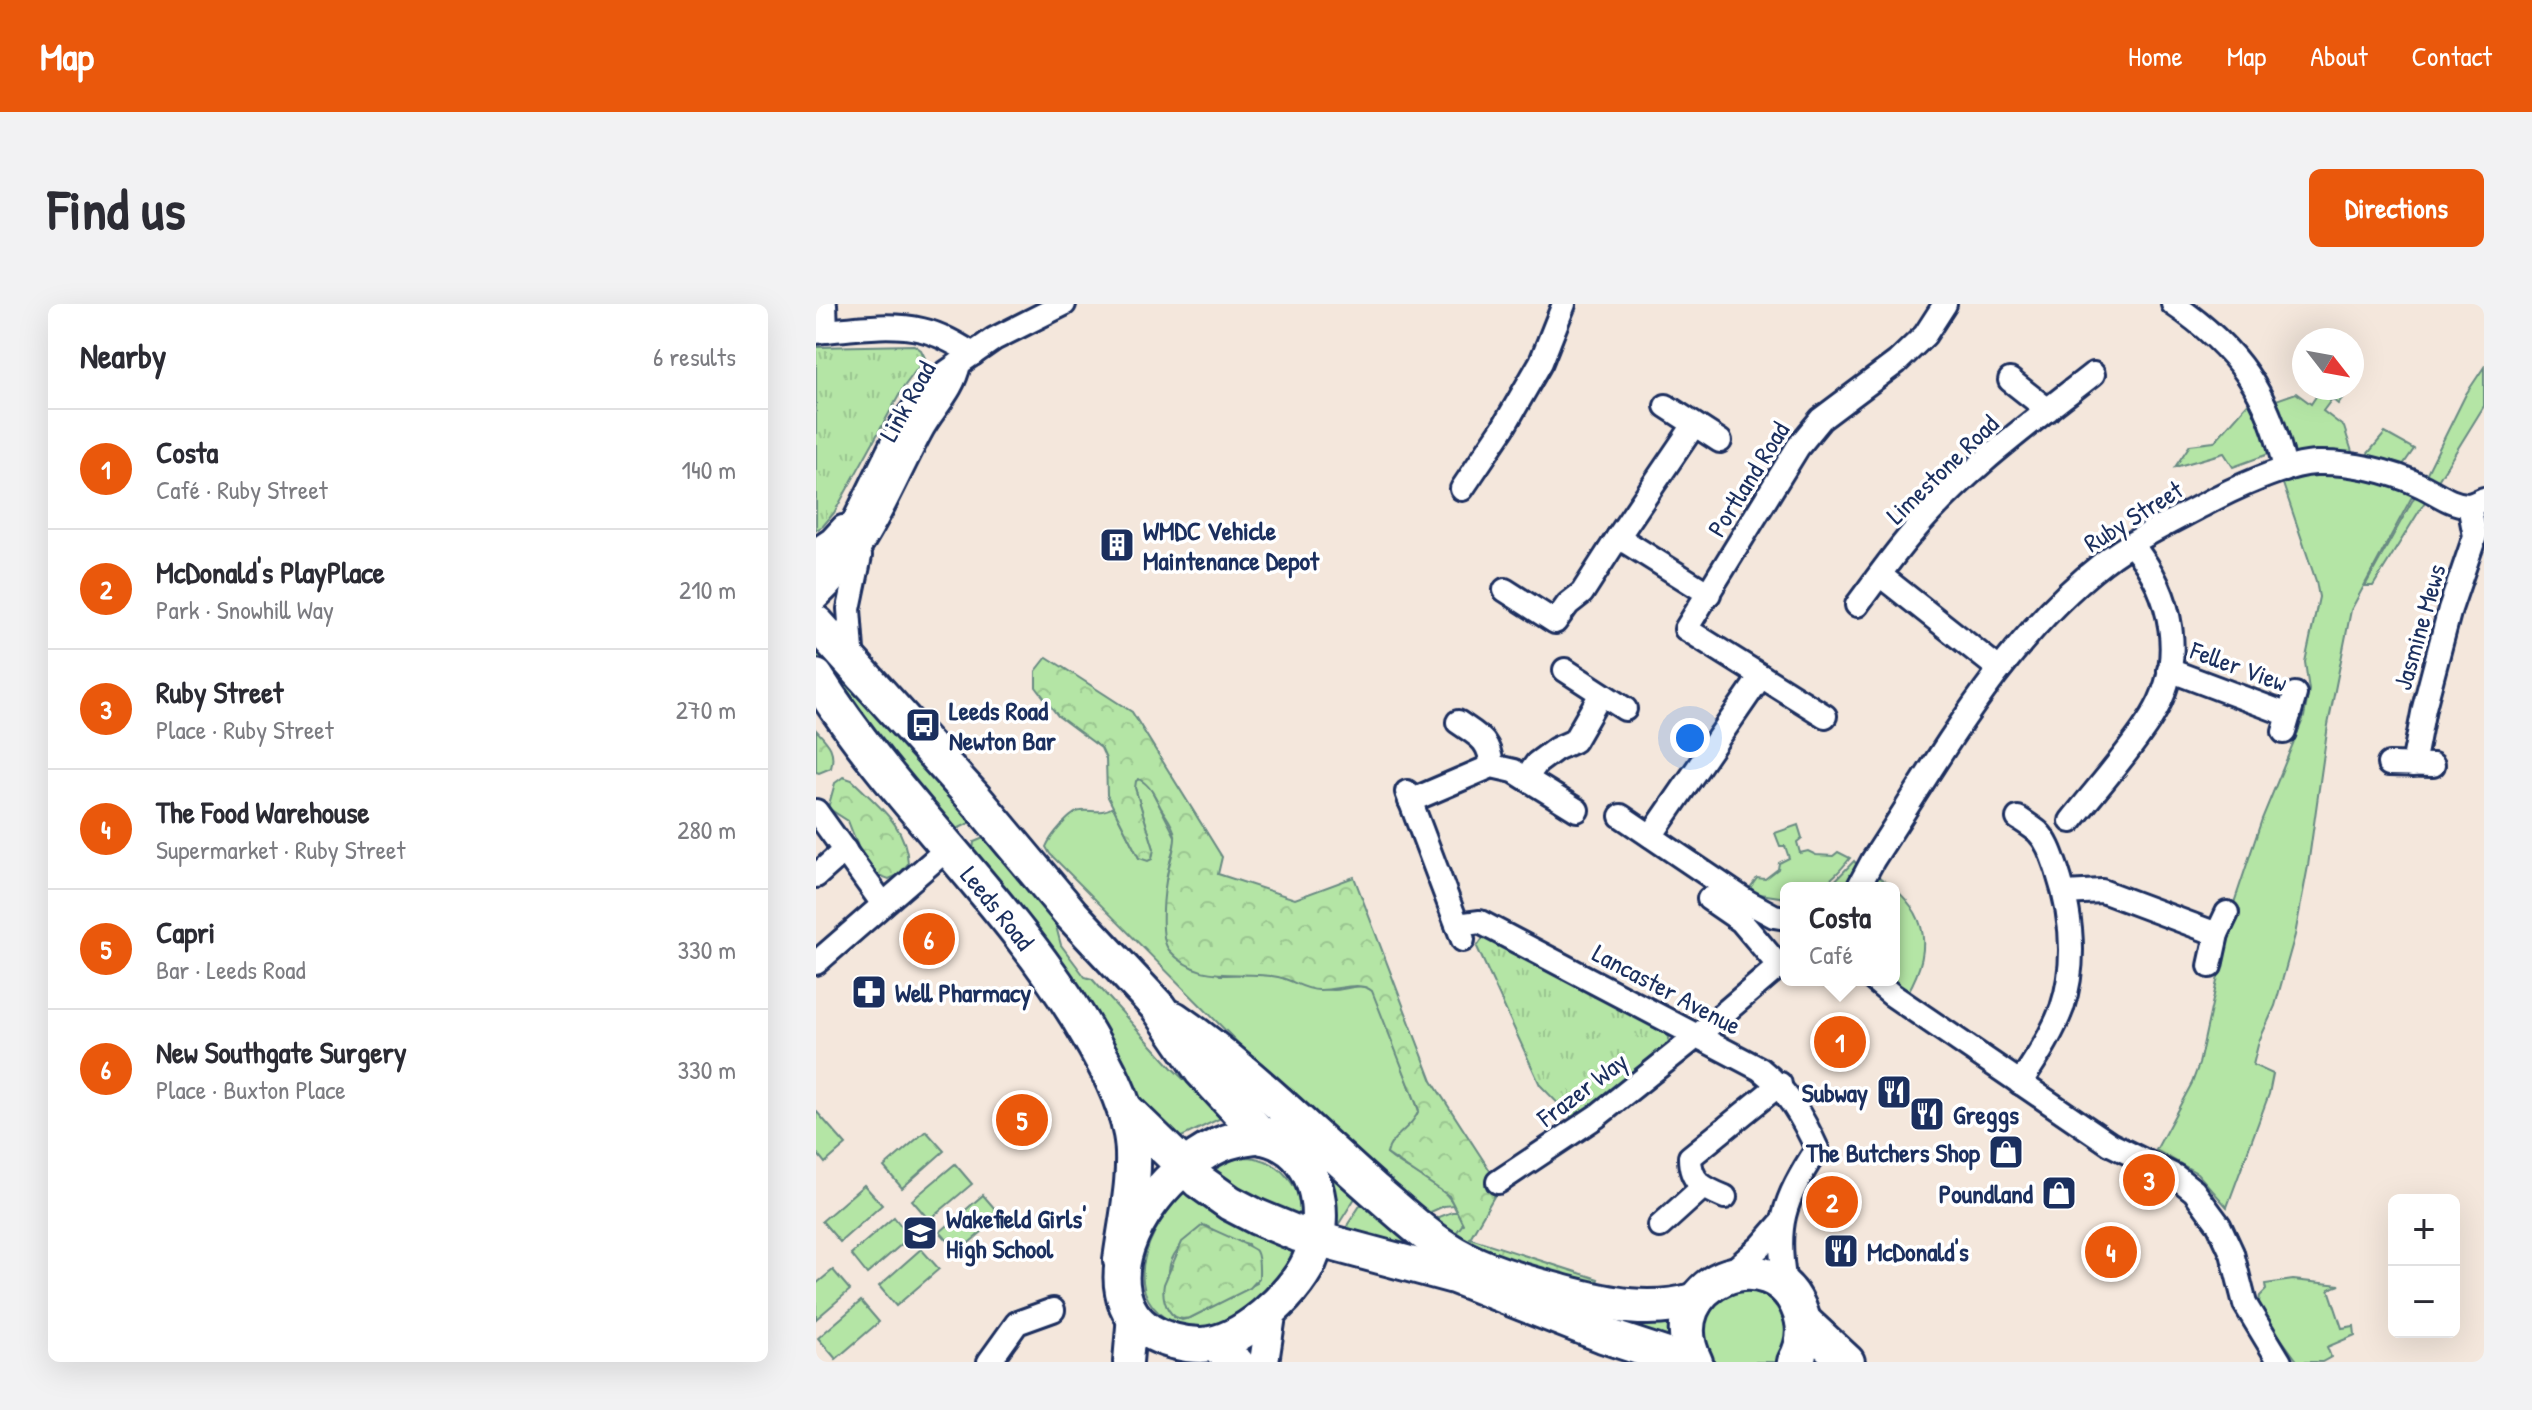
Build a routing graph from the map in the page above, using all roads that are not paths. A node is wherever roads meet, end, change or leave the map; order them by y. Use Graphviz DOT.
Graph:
graph roads {
  1 [pos="825,304"];
  2 [pos="1064,304"];
  3 [pos="1564,304"];
  4 [pos="1945,304"];
  5 [pos="2173,304"];
  6 [pos="821,331"];
  7 [pos="966,359"];
  8 [pos="2093,374"];
  9 [pos="2010,380"];
  10 [pos="1666,406"];
  11 [pos="2048,410"];
  12 [pos="1694,425"];
  13 [pos="1720,441"];
  14 [pos="2285,470"];
  15 [pos="1462,489"];
  16 [pos="2477,502"];
  17 [pos="861,504"];
  18 [pos="1618,537"];
  19 [pos="2132,545"];
  20 [pos="862,547"];
  21 [pos="816,550"];
  22 [pos="816,575"];
  23 [pos="1880,575"];
  24 [pos="1505,590"];
  25 [pos="1709,594"];
  26 [pos="816,599"];
  27 [pos="1857,605"];
  28 [pos="816,623"];
  29 [pos="853,664"];
  30 [pos="1999,669"];
  31 [pos="1565,670"];
  32 [pos="2169,670"];
  33 [pos="1761,676"];
  34 [pos="821,689"];
  35 [pos="1601,694"];
  36 [pos="1625,709"];
  37 [pos="2290,714"];
  38 [pos="1825,716"];
  39 [pos="1458,722"];
  40 [pos="2389,764"];
  41 [pos="1492,766"];
  42 [pos="1526,778"];
  43 [pos="1577,810"];
  44 [pos="816,811"];
  45 [pos="1621,816"];
  46 [pos="2018,818"];
  47 [pos="2071,821"];
  48 [pos="998,826"];
  49 [pos="1651,836"];
  50 [pos="947,849"];
  51 [pos="845,850"];
  52 [pos="816,876"];
  53 [pos="1861,882"];
  54 [pos="2065,893"];
  55 [pos="1709,899"];
  56 [pos="883,904"];
  57 [pos="2227,913"];
  58 [pos="1780,917"];
  59 [pos="2217,934"];
  60 [pos="1780,961"];
  61 [pos="816,963"];
  62 [pos="1780,965"];
  63 [pos="2210,966"];
  64 [pos="1883,986"];
  65 [pos="1158,1007"];
  66 [pos="1696,1037"];
  67 [pos="2020,1083"];
  68 [pos="1780,1084"];
  69 [pos="1124,1109"];
  70 [pos="1312,1135"];
  71 [pos="1263,1137"];
  72 [pos="1184,1168"];
  73 [pos="1498,1182"];
  74 [pos="1703,1187"];
  75 [pos="1725,1197"];
  76 [pos="1782,1222"];
  77 [pos="1660,1226"];
  78 [pos="1316,1239"];
  79 [pos="1121,1260"];
  80 [pos="1397,1261"];
  81 [pos="1726,1276"];
  82 [pos="1299,1278"];
  83 [pos="1786,1289"];
  84 [pos="1696,1300"];
  85 [pos="1272,1309"];
  86 [pos="1053,1310"];
  87 [pos="1132,1315"];
  88 [pos="1803,1321"];
  89 [pos="1194,1350"];
  90 [pos="989,1362"];
  91 [pos="1128,1362"];
  92 [pos="1239,1362"];
  93 [pos="1264,1362"];
  94 [pos="1685,1362"];
  95 [pos="1695,1362"];
  96 [pos="1795,1362"];
  97 [pos="1847,1362"];
  98 [pos="2280,1362"];
  1 -- 6 [label="street"];
  2 -- 7 [label="street"];
  3 -- 15 [label="street"];
  4 -- 25 [label="street, Portland Road"];
  5 -- 14 [label="street"];
  6 -- 7 [label="street"];
  7 -- 17 [label="street, Link Road"];
  7 -- 20 [label="street, Link Road"];
  8 -- 11 [label="street, Limestone Road"];
  9 -- 11 [label="street, Limestone Road"];
  10 -- 12 [label="street"];
  11 -- 23 [label="street, Limestone Road"];
  12 -- 13 [label="street"];
  12 -- 18 [label="street"];
  14 -- 16 [label="street, Ruby Street"];
  14 -- 19 [label="street, Ruby Street"];
  16 -- 40 [label="street, Jasmine Mews"];
  17 -- 21 [label="street"];
  17 -- 22 [label="street, Link Road"];
  18 -- 24 [label="street"];
  18 -- 25 [label="street"];
  19 -- 30 [label="street, Ruby Street"];
  19 -- 32 [label="street"];
  20 -- 26 [label="street, Link Road"];
  20 -- 29 [label="street"];
  23 -- 27 [label="street, Limestone Road"];
  23 -- 30 [label="street"];
  25 -- 33 [label="street, Portland Road"];
  28 -- 29 [label="highway, Leeds Road"];
  29 -- 48 [label="highway, Leeds Road"];
  30 -- 53 [label="street, Ruby Street"];
  31 -- 35 [label="street"];
  32 -- 37 [label="street, Feller View"];
  32 -- 47 [label="street"];
  33 -- 38 [label="street"];
  33 -- 49 [label="street"];
  34 -- 50 [label="highway, Leeds Road"];
  35 -- 36 [label="street"];
  35 -- 42 [label="street"];
  39 -- 41 [label="street"];
  41 -- 42 [label="street"];
  41 -- 66 [label="street, Lancaster Avenue"];
  42 -- 43 [label="street"];
  44 -- 51 [label="street"];
  45 -- 49 [label="street"];
  46 -- 54 [label="street"];
  48 -- 50 [label="highway"];
  48 -- 65 [label="highway, Leeds Road"];
  49 -- 58 [label="street"];
  50 -- 56 [label="street"];
  50 -- 69 [label="highway, Leeds Road"];
  51 -- 52 [label="street"];
  51 -- 56 [label="street"];
  54 -- 59 [label="street"];
  54 -- 67 [label="street"];
  55 -- 60 [label="street"];
  56 -- 61 [label="street"];
  57 -- 59 [label="street"];
  59 -- 63 [label="street"];
  62 -- 66 [label="street, Frazer Way"];
  64 -- 67 [label="street"];
  65 -- 70 [label="highway"];
  65 -- 71 [label="highway, Leeds Road"];
  66 -- 68 [label="street, Lancaster Avenue"];
  66 -- 73 [label="street, Frazer Way"];
  67 -- 98 [label="street"];
  68 -- 74 [label="street"];
  68 -- 76 [label="street, Lancaster Avenue"];
  69 -- 72 [label="highway"];
  69 -- 79 [label="highway, Leeds Road"];
  70 -- 71 [label="highway"];
  70 -- 84 [label="highway"];
  71 -- 72 [label="highway"];
  71 -- 78 [label="highway, Leeds Road"];
  72 -- 78 [label="highway"];
  72 -- 79 [label="highway"];
  74 -- 75 [label="street"];
  74 -- 77 [label="street"];
  76 -- 81 [label="street"];
  76 -- 83 [label="street"];
  78 -- 80 [label="highway"];
  78 -- 82 [label="highway"];
  79 -- 87 [label="highway, Leeds Road"];
  80 -- 82 [label="highway"];
  80 -- 94 [label="highway"];
  81 -- 83 [label="highway"];
  81 -- 84 [label="highway"];
  82 -- 85 [label="highway"];
  83 -- 88 [label="highway"];
  84 -- 95 [label="highway"];
  85 -- 89 [label="highway"];
  85 -- 93 [label="main road"];
  86 -- 90 [label="street"];
  87 -- 89 [label="highway"];
  87 -- 91 [label="main road"];
  88 -- 96 [label="highway"];
  88 -- 97 [label="highway"];
  89 -- 92 [label="main road"];
}
